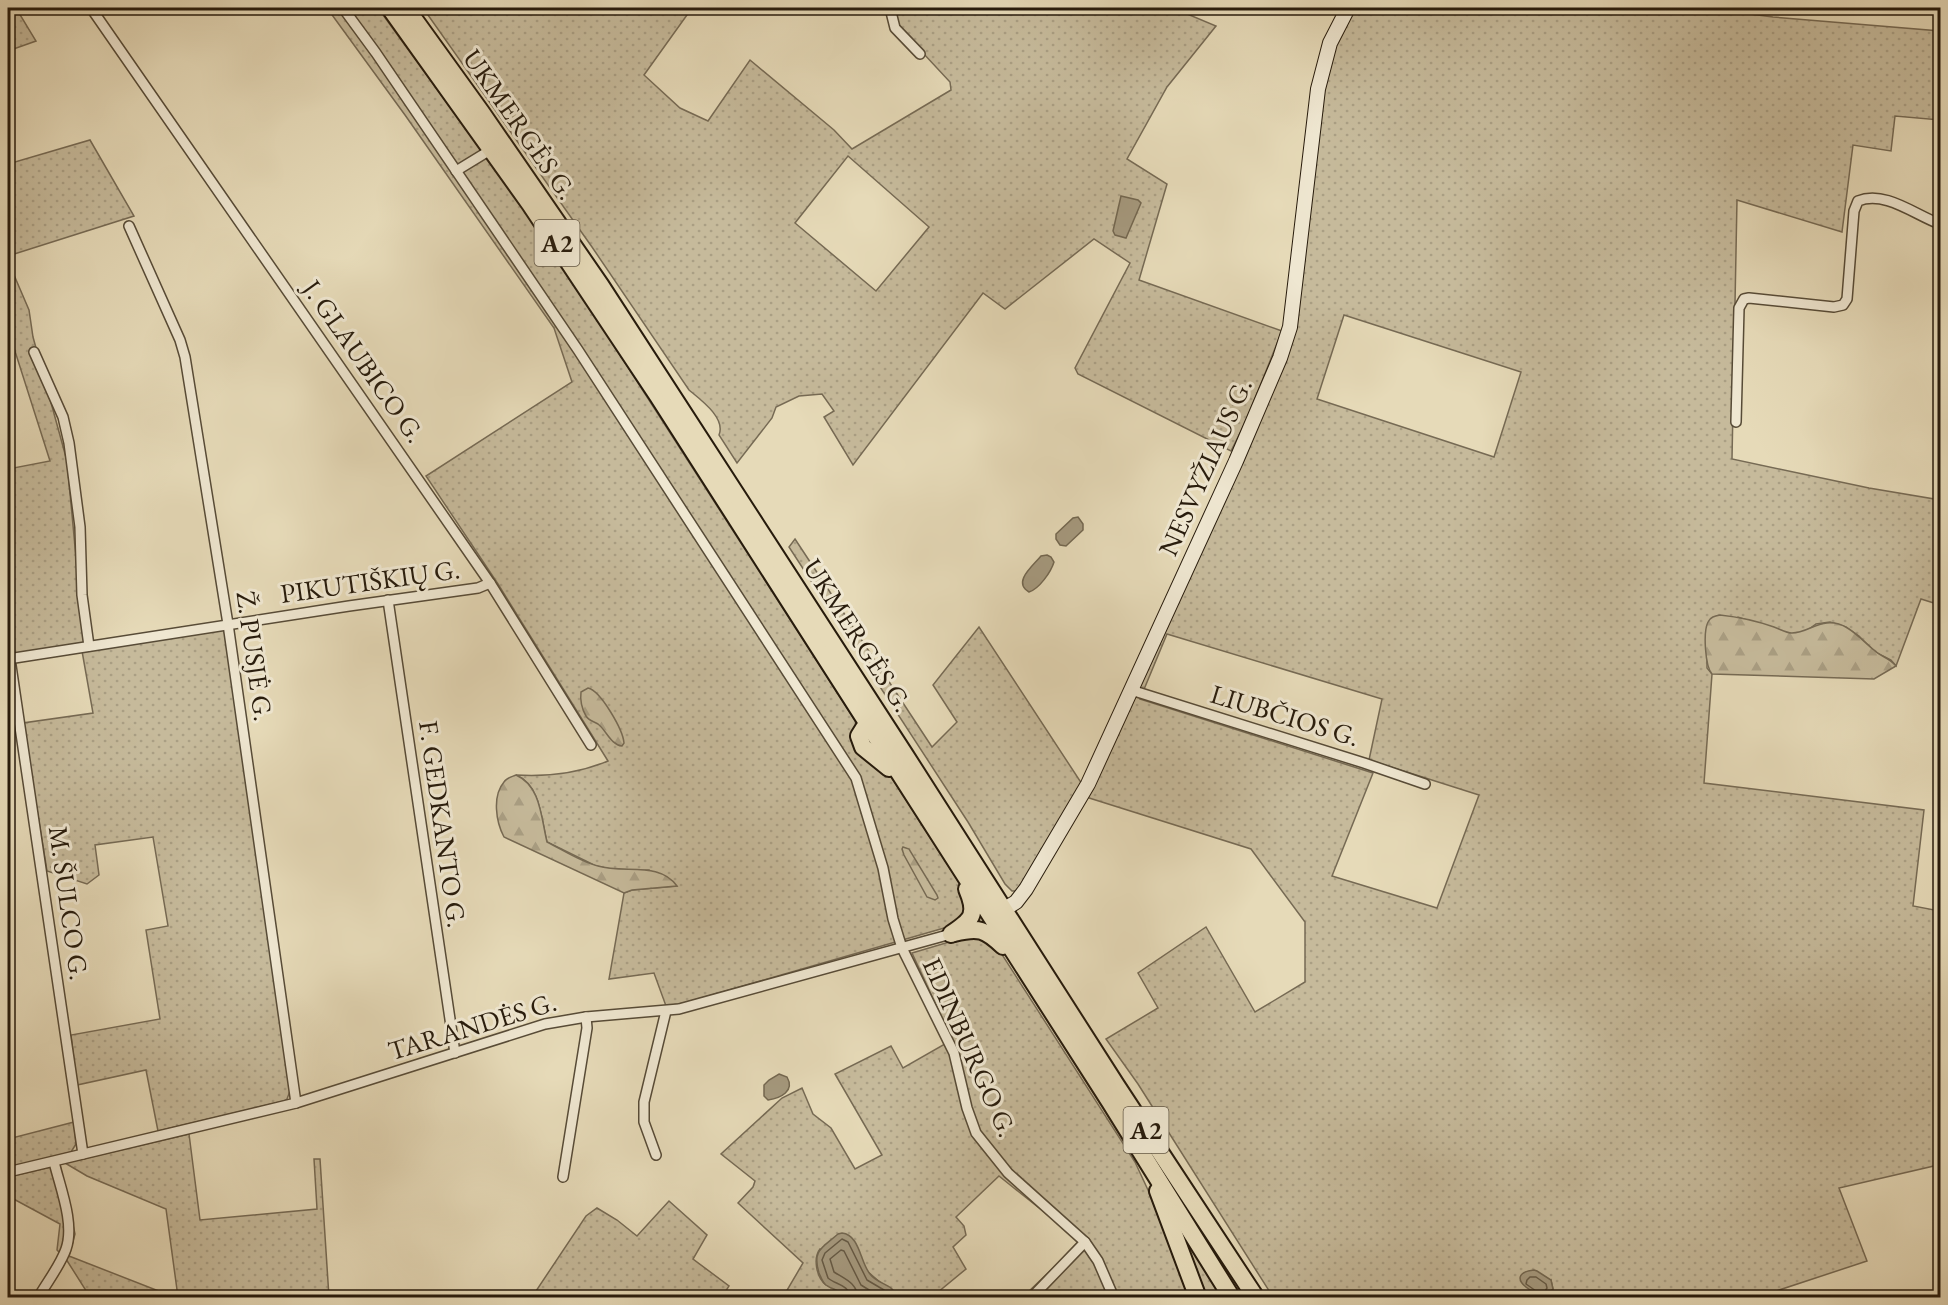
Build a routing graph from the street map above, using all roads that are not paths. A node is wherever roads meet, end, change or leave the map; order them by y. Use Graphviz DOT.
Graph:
graph roads {
  1 [pos="92,8"];
  2 [pos="343,8"];
  3 [pos="390,8"];
  4 [pos="406,8"];
  5 [pos="890,8"];
  6 [pos="1347,8"];
  7 [pos="920,54"];
  8 [pos="492,149"];
  9 [pos="456,171"];
  10 [pos="1941,224"];
  11 [pos="129,226"];
  12 [pos="34,352"];
  13 [pos="1737,422"];
  14 [pos="490,583"];
  15 [pos="388,600"];
  16 [pos="228,624"];
  17 [pos="89,646"];
  18 [pos="9,659"];
  19 [pos="1131,690"];
  20 [pos="869,727"];
  21 [pos="591,745"];
  22 [pos="905,755"];
  23 [pos="1425,784"];
  24 [pos="957,866"];
  25 [pos="1004,910"];
  26 [pos="951,934"];
  27 [pos="902,948"];
  28 [pos="1017,958"];
  29 [pos="666,1011"];
  30 [pos="586,1017"];
  31 [pos="455,1053"];
  32 [pos="296,1103"];
  33 [pos="83,1154"];
  34 [pos="656,1155"];
  35 [pos="1144,1157"];
  36 [pos="54,1162"];
  37 [pos="8,1172"];
  38 [pos="563,1178"];
  39 [pos="1085,1242"];
  40 [pos="1224,1246"];
  41 [pos="38,1298"];
  42 [pos="1031,1298"];
  43 [pos="1114,1298"];
  44 [pos="1198,1298"];
  45 [pos="1232,1298"];
  46 [pos="1247,1298"];
  47 [pos="1256,1298"];
  1 -- 14 [label="street, J. GLAUBICO G."];
  2 -- 9 [label="street, EDINBURGO G."];
  3 -- 8 [label="highway, UKMERGĖS G. / A2"];
  4 -- 22 [label="highway, UKMERGĖS G. / A2"];
  5 -- 7 [label="street"];
  6 -- 19 [label="street, NESVYŽIAUS G."];
  8 -- 9 [label="street"];
  8 -- 20 [label="highway, UKMERGĖS G. / A2"];
  9 -- 27 [label="street, EDINBURGO G."];
  10 -- 13 [label="street"];
  11 -- 16 [label="street, Ž. PUSJĖ G."];
  12 -- 17 [label="street"];
  14 -- 15 [label="street, PIKUTIŠKIŲ G."];
  14 -- 21 [label="street, J. GLAUBICO G."];
  15 -- 16 [label="street, PIKUTIŠKIŲ G."];
  15 -- 31 [label="street, F. GEDKANTO G."];
  16 -- 17 [label="street, PIKUTIŠKIŲ G."];
  16 -- 32 [label="street, Ž. PUSJĖ G."];
  17 -- 18 [label="street, PIKUTIŠKIŲ G."];
  18 -- 33 [label="street, M. ŠULCO G."];
  19 -- 23 [label="street, LIUBČIOS G."];
  19 -- 25 [label="street, NESVYŽIAUS G."];
  20 -- 22 [label="highway"];
  20 -- 24 [label="highway, A2"];
  22 -- 25 [label="highway, UKMERGĖS G. / A2"];
  24 -- 26 [label="highway"];
  24 -- 28 [label="highway, A2"];
  25 -- 40 [label="highway, UKMERGĖS G. / A2"];
  26 -- 27 [label="street, TARANDĖS G."];
  26 -- 28 [label="highway"];
  27 -- 29 [label="street, TARANDĖS G."];
  27 -- 39 [label="street, EDINBURGO G."];
  28 -- 35 [label="highway, A2"];
  29 -- 30 [label="street, TARANDĖS G."];
  29 -- 34 [label="street"];
  30 -- 31 [label="street, TARANDĖS G."];
  30 -- 38 [label="street"];
  31 -- 32 [label="street, TARANDĖS G."];
  32 -- 33 [label="street, TARANDĖS G."];
  33 -- 36 [label="street, TARANDĖS G."];
  35 -- 44 [label="highway, A2"];
  35 -- 45 [label="highway"];
  36 -- 37 [label="street, TARANDĖS G."];
  36 -- 41 [label="street"];
  39 -- 42 [label="street"];
  39 -- 43 [label="street, EDINBURGO G."];
  40 -- 46 [label="highway"];
  40 -- 47 [label="highway, UKMERGĖS G. / A2"];
}
